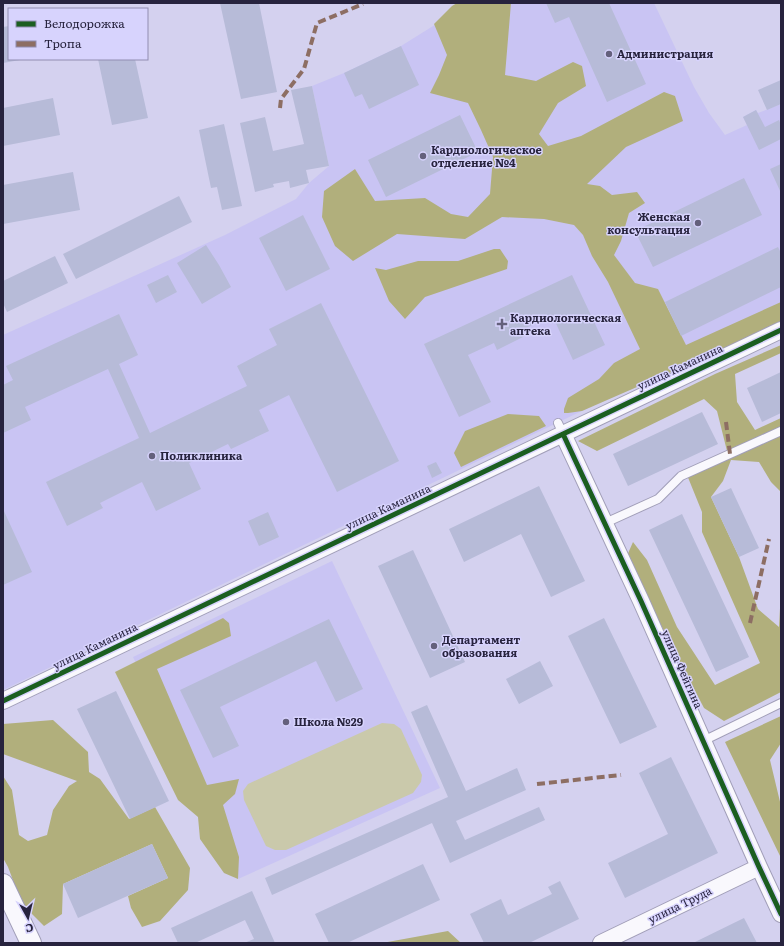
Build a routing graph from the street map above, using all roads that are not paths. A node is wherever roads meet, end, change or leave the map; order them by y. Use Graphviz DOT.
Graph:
graph roads {
  1 [pos="781,330"];
  2 [pos="560,428"];
  3 [pos="781,431"];
  4 [pos="605,523"];
  5 [pos="3,701"];
  6 [pos="781,703"];
  7 [pos="703,741"];
  8 [pos="759,867"];
  9 [pos="3,884"];
  10 [pos="781,914"];
  11 [pos="31,943"];
  12 [pos="601,943"];
  1 -- 2 [label="street, улица Каманина"];
  2 -- 4 [label="street, улица Фейгина"];
  2 -- 5 [label="street, улица Каманина"];
  3 -- 4 [label="lane"];
  4 -- 7 [label="street, улица Фейгина"];
  6 -- 7 [label="lane"];
  7 -- 8 [label="street, улица Фейгина"];
  8 -- 10 [label="street, улица Фейгина"];
  8 -- 12 [label="street, улица Труда"];
  9 -- 11 [label="street"];
}
